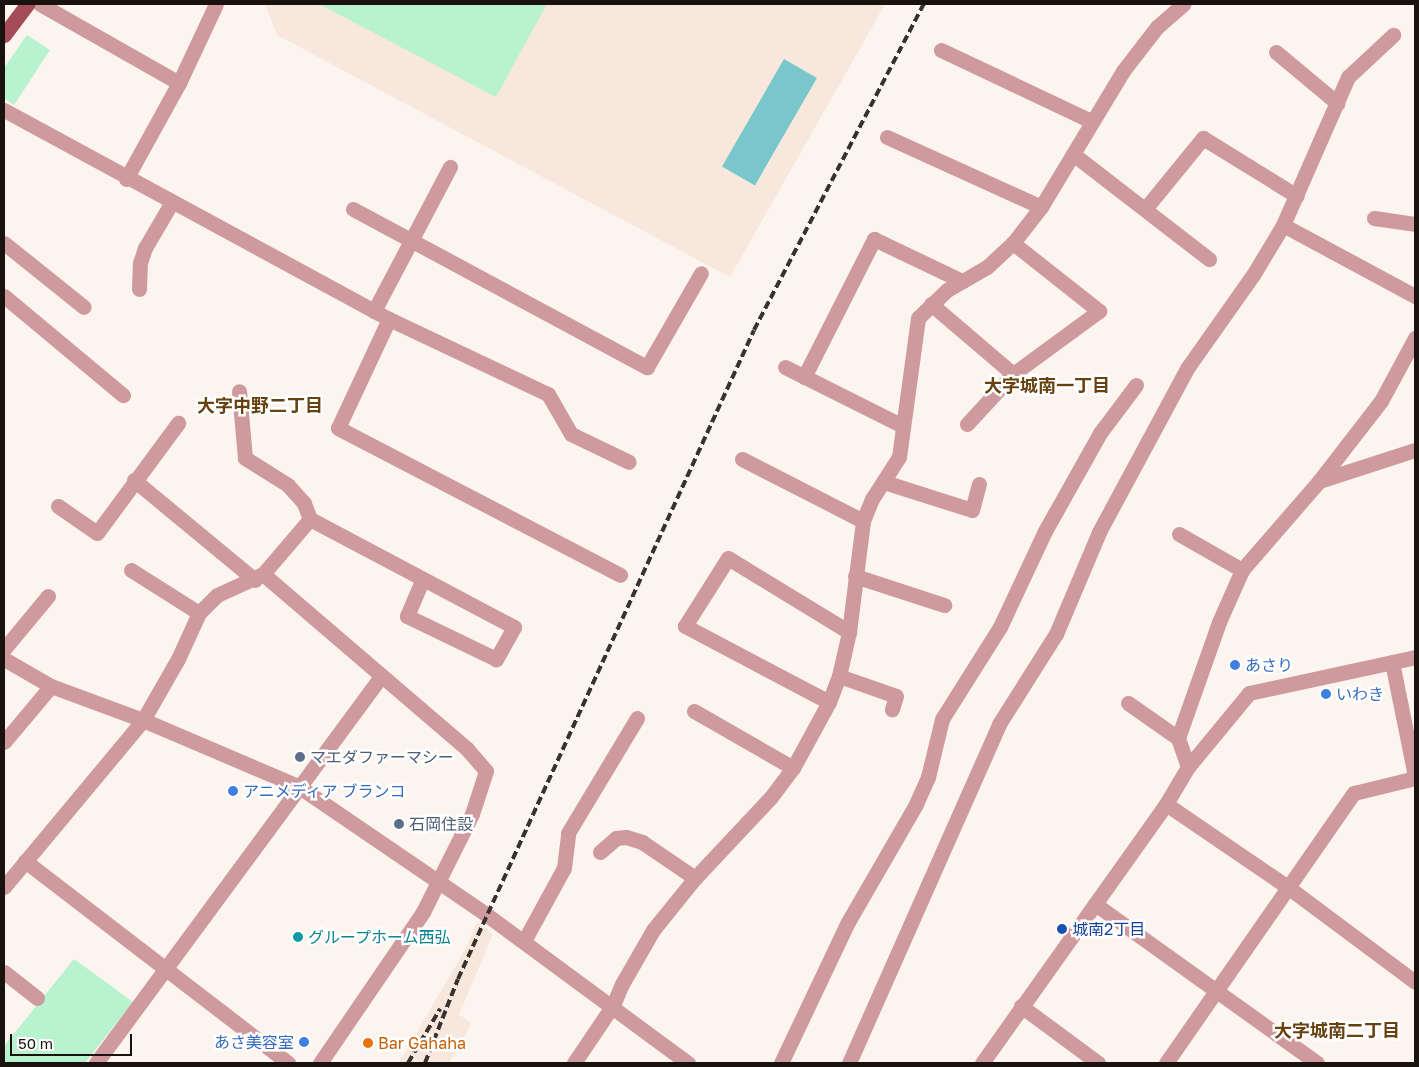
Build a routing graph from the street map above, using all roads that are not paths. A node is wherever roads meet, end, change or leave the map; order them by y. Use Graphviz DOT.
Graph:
graph roads {
  1 [pos="27,4"];
  2 [pos="40,4"];
  3 [pos="216,4"];
  4 [pos="1183,4"];
  5 [pos="4,35"];
  6 [pos="1393,35"];
  7 [pos="941,50"];
  8 [pos="1276,52"];
  9 [pos="178,83"];
  10 [pos="1337,103"];
  11 [pos="4,110"];
  12 [pos="1091,121"];
  13 [pos="886,137"];
  14 [pos="1073,154"];
  15 [pos="450,167"];
  16 [pos="126,179"];
  17 [pos="1297,196"];
  18 [pos="172,202"];
  19 [pos="1041,207"];
  20 [pos="353,209"];
  21 [pos="1145,209"];
  22 [pos="1374,218"];
  23 [pos="1415,224"];
  24 [pos="1283,225"];
  25 [pos="410,241"];
  26 [pos="4,243"];
  27 [pos="1013,243"];
  28 [pos="1209,259"];
  29 [pos="700,273"];
  30 [pos="962,281"];
  31 [pos="139,289"];
  32 [pos="4,296"];
  33 [pos="1415,296"];
  34 [pos="931,304"];
  35 [pos="84,307"];
  36 [pos="374,311"];
  37 [pos="389,319"];
  38 [pos="1415,338"];
  39 [pos="786,367"];
  40 [pos="1013,374"];
  41 [pos="804,377"];
  42 [pos="1136,385"];
  43 [pos="239,391"];
  44 [pos="123,395"];
  45 [pos="178,423"];
  46 [pos="967,424"];
  47 [pos="903,426"];
  48 [pos="1415,450"];
  49 [pos="742,459"];
  50 [pos="629,462"];
  51 [pos="134,480"];
  52 [pos="1319,481"];
  53 [pos="884,482"];
  54 [pos="979,484"];
  55 [pos="58,506"];
  56 [pos="310,519"];
  57 [pos="863,521"];
  58 [pos="1179,534"];
  59 [pos="131,570"];
  60 [pos="1242,570"];
  61 [pos="620,575"];
  62 [pos="855,576"];
  63 [pos="259,577"];
  64 [pos="422,580"];
  65 [pos="48,596"];
  66 [pos="944,605"];
  67 [pos="199,613"];
  68 [pos="848,632"];
  69 [pos="4,649"];
  70 [pos="1415,657"];
  71 [pos="4,659"];
  72 [pos="1392,662"];
  73 [pos="381,676"];
  74 [pos="840,676"];
  75 [pos="51,686"];
  76 [pos="829,702"];
  77 [pos="1128,703"];
  78 [pos="892,709"];
  79 [pos="694,712"];
  80 [pos="637,718"];
  81 [pos="143,720"];
  82 [pos="1178,738"];
  83 [pos="4,742"];
  84 [pos="1188,767"];
  85 [pos="793,768"];
  86 [pos="1415,777"];
  87 [pos="298,786"];
  88 [pos="1166,804"];
  89 [pos="600,852"];
  90 [pos="25,861"];
  91 [pos="9,870"];
  92 [pos="696,878"];
  93 [pos="439,883"];
  94 [pos="4,887"];
  95 [pos="1289,888"];
  96 [pos="1095,904"];
  97 [pos="524,941"];
  98 [pos="167,970"];
  99 [pos="4,972"];
  100 [pos="1415,982"];
  101 [pos="1217,992"];
  102 [pos="36,998"];
  103 [pos="613,1005"];
  104 [pos="1021,1006"];
  105 [pos="674,1058"];
  106 [pos="96,1063"];
  107 [pos="288,1063"];
  108 [pos="320,1063"];
  109 [pos="574,1063"];
  110 [pos="688,1063"];
  111 [pos="781,1063"];
  112 [pos="849,1063"];
  113 [pos="982,1063"];
  114 [pos="1098,1063"];
  115 [pos="1166,1063"];
  116 [pos="1317,1063"];
  1 -- 5 [label="main road"];
  2 -- 9 [label="street"];
  3 -- 9 [label="street"];
  4 -- 12 [label="street"];
  6 -- 10 [label="street"];
  7 -- 12 [label="street"];
  8 -- 10 [label="street"];
  9 -- 16 [label="street"];
  10 -- 17 [label="street"];
  11 -- 16 [label="street"];
  12 -- 14 [label="street"];
  13 -- 19 [label="street"];
  14 -- 19 [label="street"];
  14 -- 21 [label="street"];
  15 -- 25 [label="street"];
  16 -- 18 [label="street"];
  17 -- 21 [label="street"];
  17 -- 24 [label="street"];
  18 -- 31 [label="street"];
  18 -- 36 [label="street"];
  19 -- 27 [label="street"];
  20 -- 25 [label="street"];
  21 -- 28 [label="street"];
  22 -- 23 [label="street"];
  24 -- 33 [label="street"];
  24 -- 112 [label="street"];
  25 -- 29 [label="street"];
  25 -- 36 [label="street"];
  26 -- 35 [label="street"];
  27 -- 30 [label="street"];
  27 -- 40 [label="street"];
  30 -- 34 [label="street"];
  30 -- 41 [label="street"];
  32 -- 44 [label="street"];
  34 -- 40 [label="street"];
  34 -- 47 [label="street"];
  36 -- 37 [label="street"];
  37 -- 50 [label="street"];
  37 -- 61 [label="street"];
  38 -- 52 [label="street"];
  39 -- 41 [label="street"];
  40 -- 46 [label="street"];
  41 -- 47 [label="street"];
  42 -- 111 [label="street"];
  43 -- 56 [label="street"];
  45 -- 51 [label="street"];
  47 -- 53 [label="street"];
  48 -- 52 [label="street"];
  49 -- 57 [label="street"];
  51 -- 55 [label="street"];
  51 -- 63 [label="street"];
  52 -- 60 [label="street"];
  53 -- 54 [label="street"];
  53 -- 57 [label="street"];
  56 -- 63 [label="street"];
  56 -- 64 [label="street"];
  57 -- 62 [label="street"];
  58 -- 60 [label="street"];
  59 -- 67 [label="street"];
  60 -- 82 [label="street"];
  62 -- 66 [label="street"];
  62 -- 68 [label="street"];
  63 -- 67 [label="street"];
  63 -- 73 [label="street"];
  64 -- 64 [label="street"];
  65 -- 69 [label="street"];
  67 -- 81 [label="street"];
  68 -- 74 [label="street"];
  68 -- 76 [label="street"];
  70 -- 72 [label="street"];
  71 -- 75 [label="street"];
  72 -- 84 [label="street"];
  72 -- 86 [label="street"];
  73 -- 87 [label="street"];
  73 -- 93 [label="street"];
  74 -- 76 [label="street"];
  74 -- 78 [label="street"];
  75 -- 81 [label="street"];
  75 -- 83 [label="street"];
  76 -- 85 [label="street"];
  77 -- 82 [label="street"];
  79 -- 85 [label="street"];
  80 -- 97 [label="street"];
  81 -- 87 [label="street"];
  81 -- 90 [label="street"];
  82 -- 84 [label="street"];
  84 -- 88 [label="street"];
  85 -- 92 [label="street"];
  86 -- 95 [label="street"];
  87 -- 93 [label="street"];
  87 -- 98 [label="street"];
  88 -- 95 [label="street"];
  88 -- 96 [label="street"];
  89 -- 92 [label="street"];
  90 -- 91 [label="street"];
  90 -- 98 [label="street"];
  91 -- 94 [label="street"];
  92 -- 103 [label="street"];
  93 -- 97 [label="street"];
  93 -- 108 [label="street"];
  95 -- 100 [label="street"];
  95 -- 101 [label="street"];
  96 -- 101 [label="street"];
  96 -- 104 [label="street"];
  97 -- 103 [label="street"];
  98 -- 106 [label="street"];
  98 -- 107 [label="street"];
  99 -- 102 [label="street"];
  101 -- 115 [label="street"];
  101 -- 116 [label="street"];
  103 -- 105 [label="street"];
  103 -- 109 [label="street"];
  104 -- 113 [label="street"];
  104 -- 114 [label="street"];
  105 -- 110 [label="street"];
}
